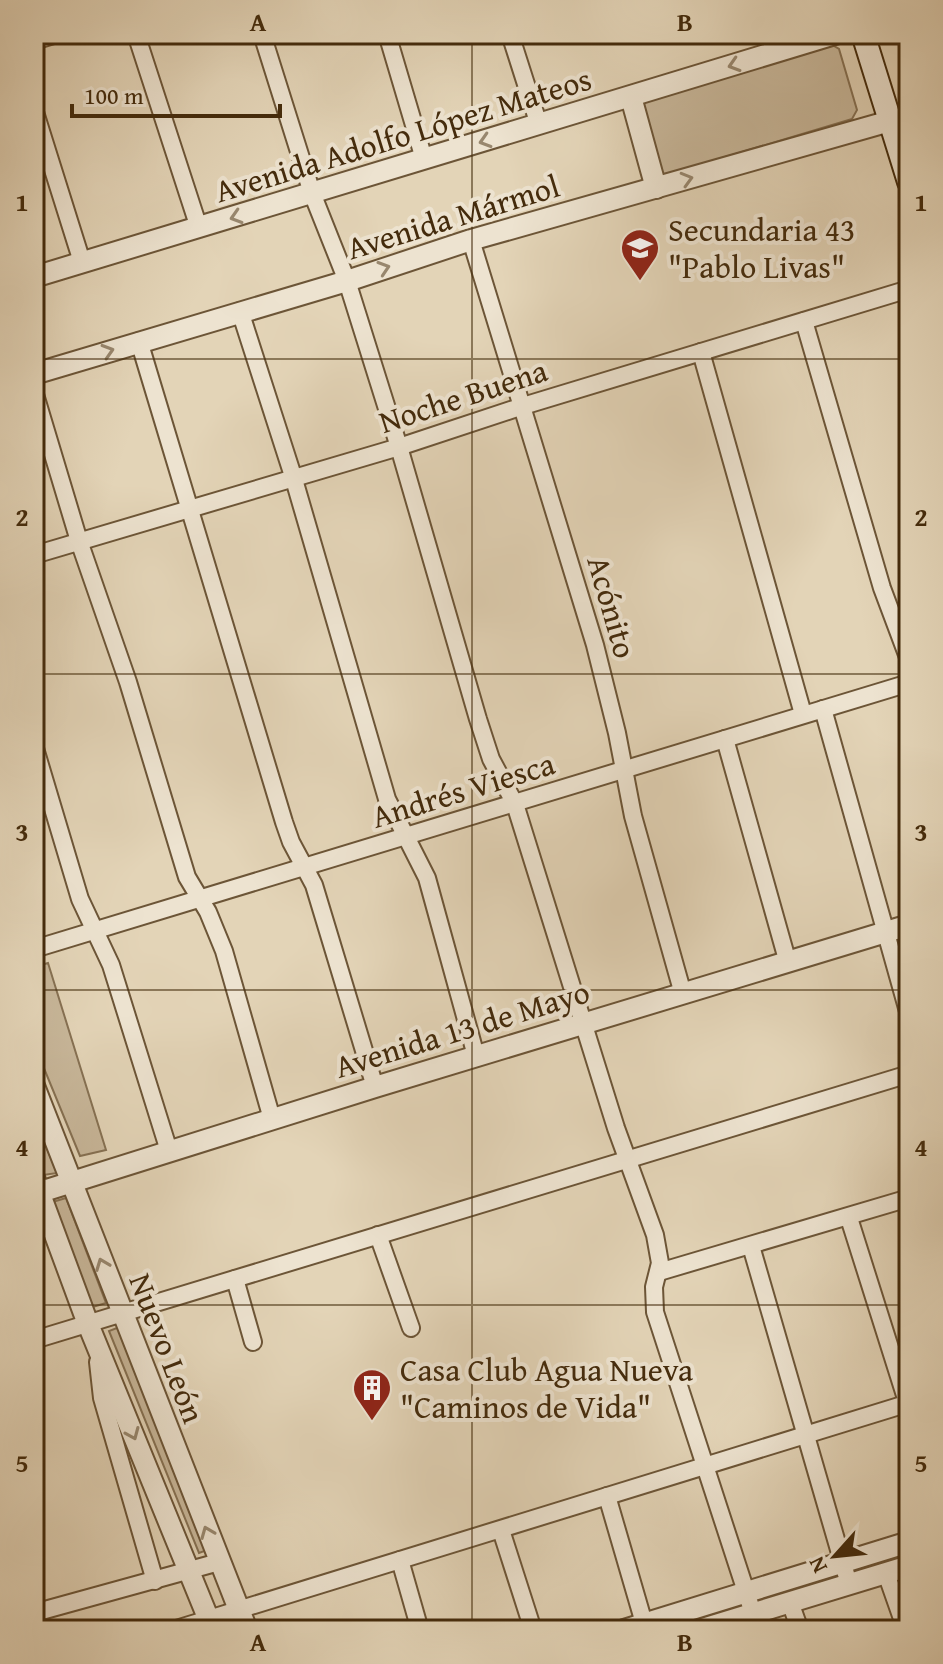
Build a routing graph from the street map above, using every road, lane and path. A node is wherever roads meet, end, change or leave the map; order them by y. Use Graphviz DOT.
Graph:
graph roads {
  1 [pos="57,34"];
  2 [pos="136,34"];
  3 [pos="262,34"];
  4 [pos="387,34"];
  5 [pos="510,34"];
  6 [pos="835,34"];
  7 [pos="863,34"];
  8 [pos="34,41"];
  9 [pos="631,97"];
  10 [pos="34,109"];
  11 [pos="890,121"];
  12 [pos="539,125"];
  13 [pos="424,159"];
  14 [pos="909,182"];
  15 [pos="656,188"];
  16 [pos="312,193"];
  17 [pos="199,228"];
  18 [pos="471,240"];
  19 [pos="82,262"];
  20 [pos="34,277"];
  21 [pos="347,281"];
  22 [pos="909,289"];
  23 [pos="240,311"];
  24 [pos="804,321"];
  25 [pos="139,341"];
  26 [pos="701,352"];
  27 [pos="34,374"];
  28 [pos="34,391"];
  29 [pos="523,406"];
  30 [pos="399,447"];
  31 [pos="293,476"];
  32 [pos="188,509"];
  33 [pos="79,541"];
  34 [pos="34,555"];
  35 [pos="909,660"];
  36 [pos="909,683"];
  37 [pos="823,709"];
  38 [pos="803,714"];
  39 [pos="725,739"];
  40 [pos="34,745"];
  41 [pos="623,769"];
  42 [pos="515,804"];
  43 [pos="406,837"];
  44 [pos="305,867"];
  45 [pos="200,899"];
  46 [pos="909,925"];
  47 [pos="885,931"];
  48 [pos="96,932"];
  49 [pos="34,949"];
  50 [pos="788,963"];
  51 [pos="683,994"];
  52 [pos="909,1015"];
  53 [pos="583,1024"];
  54 [pos="476,1056"];
  55 [pos="909,1074"];
  56 [pos="34,1086"];
  57 [pos="375,1087"];
  58 [pos="272,1119"];
  59 [pos="169,1151"];
  60 [pos="627,1158"];
  61 [pos="71,1183"];
  62 [pos="36,1188"];
  63 [pos="909,1198"];
  64 [pos="849,1218"];
  65 [pos="378,1235"];
  66 [pos="751,1246"];
  67 [pos="659,1272"];
  68 [pos="235,1279"];
  69 [pos="121,1312"];
  70 [pos="88,1324"];
  71 [pos="411,1328"];
  72 [pos="34,1340"];
  73 [pos="253,1342"];
  74 [pos="96,1344"];
  75 [pos="909,1405"];
  76 [pos="806,1435"];
  77 [pos="705,1465"];
  78 [pos="607,1496"];
  79 [pos="501,1530"];
  80 [pos="909,1542"];
  81 [pos="400,1560"];
  82 [pos="219,1562"];
  83 [pos="843,1562"];
  84 [pos="909,1566"];
  85 [pos="190,1571"];
  86 [pos="886,1573"];
  87 [pos="155,1581"];
  88 [pos="848,1584"];
  89 [pos="746,1592"];
  90 [pos="790,1602"];
  91 [pos="238,1610"];
  92 [pos="34,1613"];
  93 [pos="753,1613"];
  94 [pos="211,1624"];
  95 [pos="638,1628"];
  96 [pos="173,1630"];
  97 [pos="247,1630"];
  98 [pos="420,1630"];
  99 [pos="533,1630"];
  100 [pos="699,1630"];
  101 [pos="800,1630"];
  102 [pos="906,1630"];
  1 -- 8 [label="street"];
  2 -- 17 [label="street"];
  3 -- 16 [label="street"];
  4 -- 13 [label="street"];
  5 -- 12 [label="street"];
  6 -- 9 [label="street, Avenida Adolfo López Mateos, one-way"];
  7 -- 11 [label="main road"];
  9 -- 12 [label="street, Avenida Adolfo López Mateos"];
  9 -- 15 [label="street"];
  10 -- 19 [label="street"];
  11 -- 14 [label="main road"];
  15 -- 11 [label="street, Avenida Mármol, one-way"];
  12 -- 13 [label="street, Avenida Adolfo López Mateos, one-way"];
  13 -- 16 [label="street, Avenida Adolfo López Mateos"];
  15 -- 18 [label="street, Avenida Mármol"];
  16 -- 17 [label="street, Avenida Adolfo López Mateos, one-way"];
  16 -- 21 [label="street"];
  17 -- 19 [label="street, Avenida Adolfo López Mateos"];
  21 -- 18 [label="street, Avenida Mármol, one-way"];
  18 -- 29 [label="street, Acónito"];
  19 -- 20 [label="street, Avenida Adolfo López Mateos"];
  21 -- 23 [label="street, Avenida Mármol"];
  21 -- 30 [label="street"];
  22 -- 24 [label="street, Noche Buena"];
  23 -- 25 [label="street, Avenida Mármol"];
  23 -- 31 [label="street"];
  24 -- 26 [label="street, Noche Buena"];
  24 -- 35 [label="street"];
  27 -- 25 [label="street, Avenida Mármol, one-way"];
  25 -- 32 [label="street"];
  26 -- 29 [label="street, Noche Buena"];
  26 -- 38 [label="street"];
  28 -- 33 [label="street"];
  29 -- 30 [label="street, Noche Buena"];
  29 -- 41 [label="street, Acónito"];
  30 -- 31 [label="street, Noche Buena"];
  30 -- 42 [label="street"];
  31 -- 32 [label="street, Noche Buena"];
  31 -- 43 [label="street"];
  32 -- 33 [label="street, Noche Buena"];
  32 -- 44 [label="street"];
  33 -- 34 [label="street, Noche Buena"];
  33 -- 45 [label="street"];
  36 -- 37 [label="street, Andrés Viesca"];
  37 -- 38 [label="street, Andrés Viesca"];
  37 -- 47 [label="street"];
  38 -- 39 [label="street, Andrés Viesca"];
  39 -- 41 [label="street, Andrés Viesca"];
  39 -- 50 [label="street"];
  40 -- 48 [label="street"];
  41 -- 42 [label="street, Andrés Viesca"];
  41 -- 51 [label="street, Acónito"];
  42 -- 43 [label="street, Andrés Viesca"];
  42 -- 53 [label="street"];
  43 -- 44 [label="street, Andrés Viesca"];
  43 -- 54 [label="street"];
  44 -- 45 [label="street, Andrés Viesca"];
  44 -- 57 [label="street"];
  45 -- 48 [label="street, Andrés Viesca"];
  45 -- 58 [label="street"];
  46 -- 47 [label="street, Avenida 13 de Mayo"];
  47 -- 50 [label="street, Avenida 13 de Mayo"];
  47 -- 52 [label="street"];
  48 -- 49 [label="street, Andrés Viesca"];
  48 -- 59 [label="street"];
  50 -- 51 [label="street, Avenida 13 de Mayo"];
  51 -- 53 [label="street, Avenida 13 de Mayo"];
  53 -- 54 [label="street, Avenida 13 de Mayo"];
  53 -- 60 [label="street"];
  54 -- 57 [label="street, Avenida 13 de Mayo"];
  55 -- 60 [label="street"];
  56 -- 61 [label="street, Nuevo León"];
  57 -- 58 [label="street, Avenida 13 de Mayo"];
  58 -- 59 [label="street, Avenida 13 de Mayo"];
  59 -- 61 [label="street, Avenida 13 de Mayo"];
  60 -- 65 [label="street"];
  60 -- 67 [label="street"];
  61 -- 62 [label="street, Avenida 13 de Mayo"];
  69 -- 61 [label="street, Nuevo León, one-way"];
  62 -- 70 [label="street, Nuevo León"];
  63 -- 64 [label="street"];
  64 -- 66 [label="street"];
  64 -- 75 [label="street"];
  65 -- 68 [label="street"];
  65 -- 71 [label="street"];
  66 -- 67 [label="street"];
  66 -- 76 [label="street"];
  67 -- 77 [label="street"];
  68 -- 69 [label="street"];
  68 -- 73 [label="street"];
  69 -- 70 [label="street"];
  82 -- 69 [label="street, Nuevo León, one-way"];
  70 -- 72 [label="street"];
  70 -- 74 [label="street, Nuevo León"];
  74 -- 85 [label="street, Nuevo León, one-way"];
  74 -- 87 [label="street"];
  75 -- 76 [label="street"];
  76 -- 77 [label="street"];
  76 -- 83 [label="street"];
  77 -- 78 [label="street"];
  77 -- 89 [label="street"];
  78 -- 79 [label="street"];
  78 -- 95 [label="street"];
  79 -- 81 [label="street"];
  79 -- 99 [label="street"];
  80 -- 83 [label="street"];
  81 -- 91 [label="street"];
  81 -- 98 [label="street"];
  82 -- 85 [label="street"];
  82 -- 91 [label="street, Nuevo León"];
  83 -- 88 [label="street"];
  83 -- 89 [label="street"];
  84 -- 86 [label="street"];
  85 -- 87 [label="street"];
  85 -- 94 [label="street, Nuevo León"];
  86 -- 88 [label="street"];
  86 -- 102 [label="street"];
  87 -- 92 [label="street"];
  88 -- 90 [label="street"];
  89 -- 93 [label="street"];
  89 -- 95 [label="street"];
  90 -- 93 [label="street"];
  90 -- 101 [label="street"];
  91 -- 94 [label="street"];
  91 -- 97 [label="street, Nuevo León"];
  93 -- 100 [label="street"];
  94 -- 96 [label="street"];
}
